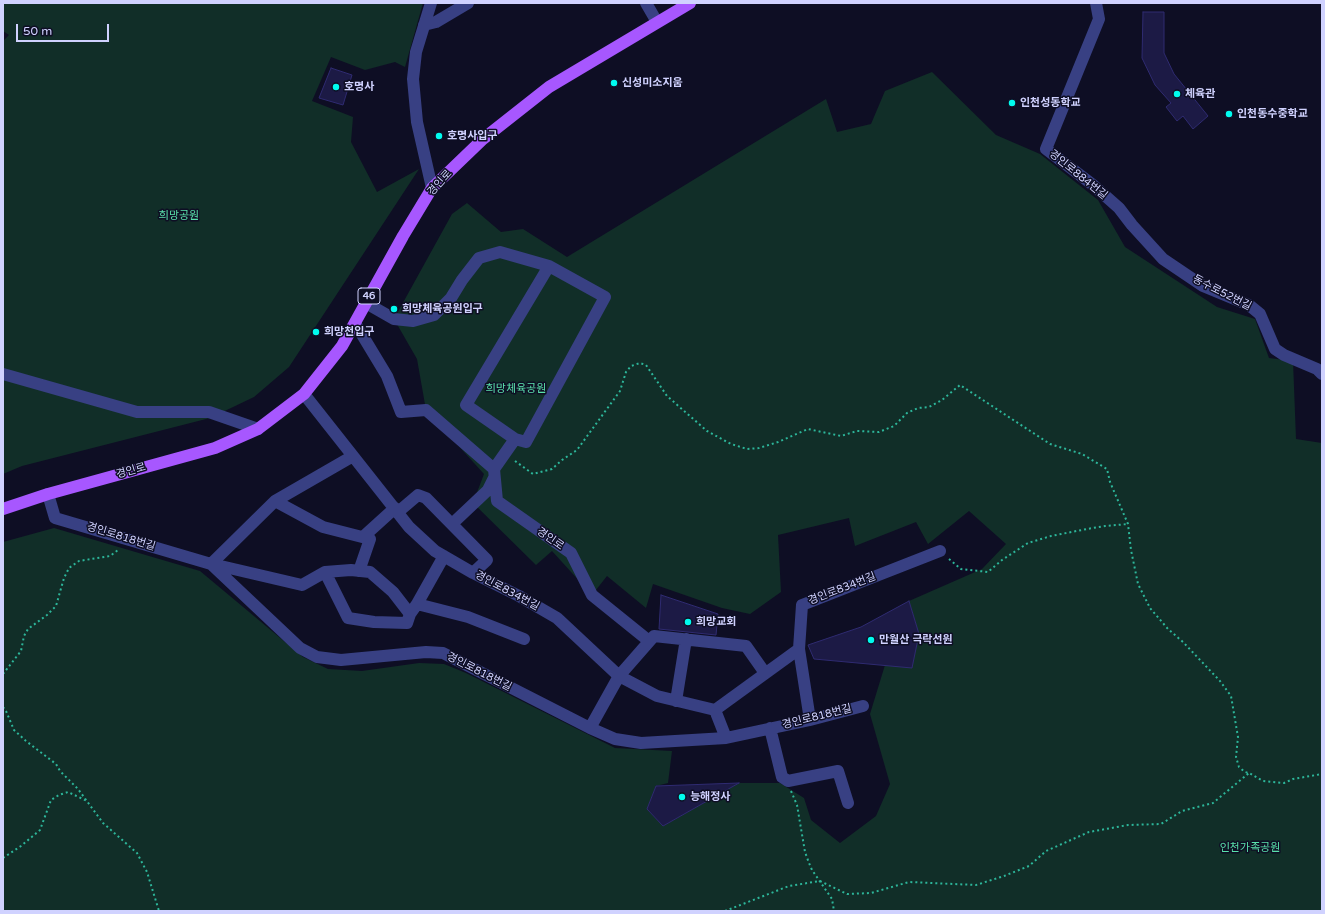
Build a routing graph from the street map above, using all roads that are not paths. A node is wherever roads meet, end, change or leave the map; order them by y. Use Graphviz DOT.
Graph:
graph roads {
  1 [pos="431,3"];
  2 [pos="468,3"];
  3 [pos="646,3"];
  4 [pos="690,3"];
  5 [pos="1096,3"];
  6 [pos="657,22"];
  7 [pos="424,25"];
  8 [pos="432,188"];
  9 [pos="1119,208"];
  10 [pos="549,266"];
  11 [pos="366,303"];
  12 [pos="355,323"];
  13 [pos="3,374"];
  14 [pos="1322,374"];
  15 [pos="304,394"];
  16 [pos="258,429"];
  17 [pos="515,439"];
  18 [pos="353,456"];
  19 [pos="494,473"];
  20 [pos="48,494"];
  21 [pos="275,501"];
  22 [pos="3,509"];
  23 [pos="396,510"];
  24 [pos="452,524"];
  25 [pos="363,537"];
  26 [pos="940,550"];
  27 [pos="444,556"];
  28 [pos="211,564"];
  29 [pos="359,571"];
  30 [pos="325,572"];
  31 [pos="473,573"];
  32 [pos="414,609"];
  33 [pos="524,639"];
  34 [pos="686,639"];
  35 [pos="649,642"];
  36 [pos="799,649"];
  37 [pos="765,673"];
  38 [pos="619,676"];
  39 [pos="676,701"];
  40 [pos="863,706"];
  41 [pos="715,710"];
  42 [pos="810,720"];
  43 [pos="590,728"];
  44 [pos="770,728"];
  45 [pos="726,738"];
  46 [pos="848,803"];
  1 -- 7 [label="street"];
  2 -- 7 [label="street"];
  3 -- 6 [label="street"];
  4 -- 6 [label="main road, 경인로 / 46"];
  5 -- 9 [label="street, 경인로884번길"];
  6 -- 8 [label="main road, 경인로 / 46"];
  7 -- 8 [label="street"];
  8 -- 11 [label="main road, 경인로 / 46"];
  9 -- 14 [label="street, 동수로52번길"];
  10 -- 11 [label="street"];
  10 -- 17 [label="street"];
  10 -- 17 [label="street"];
  11 -- 12 [label="main road, 경인로 / 46"];
  12 -- 15 [label="main road, 경인로 / 46"];
  12 -- 19 [label="street"];
  13 -- 16 [label="street"];
  15 -- 16 [label="main road, 경인로 / 46"];
  15 -- 18 [label="street, 경인로834번길"];
  16 -- 20 [label="main road, 경인로 / 46"];
  17 -- 19 [label="street"];
  18 -- 21 [label="street"];
  18 -- 23 [label="street, 경인로834번길"];
  19 -- 24 [label="street"];
  19 -- 35 [label="street, 경인로"];
  20 -- 22 [label="main road, 경인로 / 46"];
  20 -- 28 [label="street, 경인로818번길"];
  21 -- 25 [label="street"];
  21 -- 28 [label="street"];
  23 -- 24 [label="street"];
  23 -- 25 [label="street"];
  23 -- 27 [label="street, 경인로834번길"];
  24 -- 31 [label="street"];
  25 -- 29 [label="street"];
  26 -- 36 [label="street, 경인로834번길"];
  27 -- 31 [label="street, 경인로834번길"];
  27 -- 32 [label="street"];
  28 -- 30 [label="street, 경인로818번길"];
  28 -- 43 [label="street, 경인로818번길"];
  29 -- 30 [label="street, 경인로818번길"];
  29 -- 32 [label="street, 경인로818번길"];
  30 -- 32 [label="street"];
  31 -- 38 [label="street, 경인로834번길"];
  32 -- 33 [label="street"];
  34 -- 35 [label="street"];
  34 -- 37 [label="street"];
  34 -- 39 [label="street"];
  35 -- 38 [label="street"];
  36 -- 37 [label="street"];
  36 -- 42 [label="street"];
  37 -- 41 [label="street"];
  38 -- 39 [label="street, 경인로834번길"];
  38 -- 43 [label="street"];
  39 -- 41 [label="street, 경인로834번길"];
  40 -- 42 [label="street, 경인로818번길"];
  41 -- 45 [label="street"];
  42 -- 44 [label="street, 경인로818번길"];
  43 -- 45 [label="street, 경인로818번길"];
  44 -- 45 [label="street, 경인로818번길"];
  44 -- 46 [label="street, 경인로818번길"];
}
